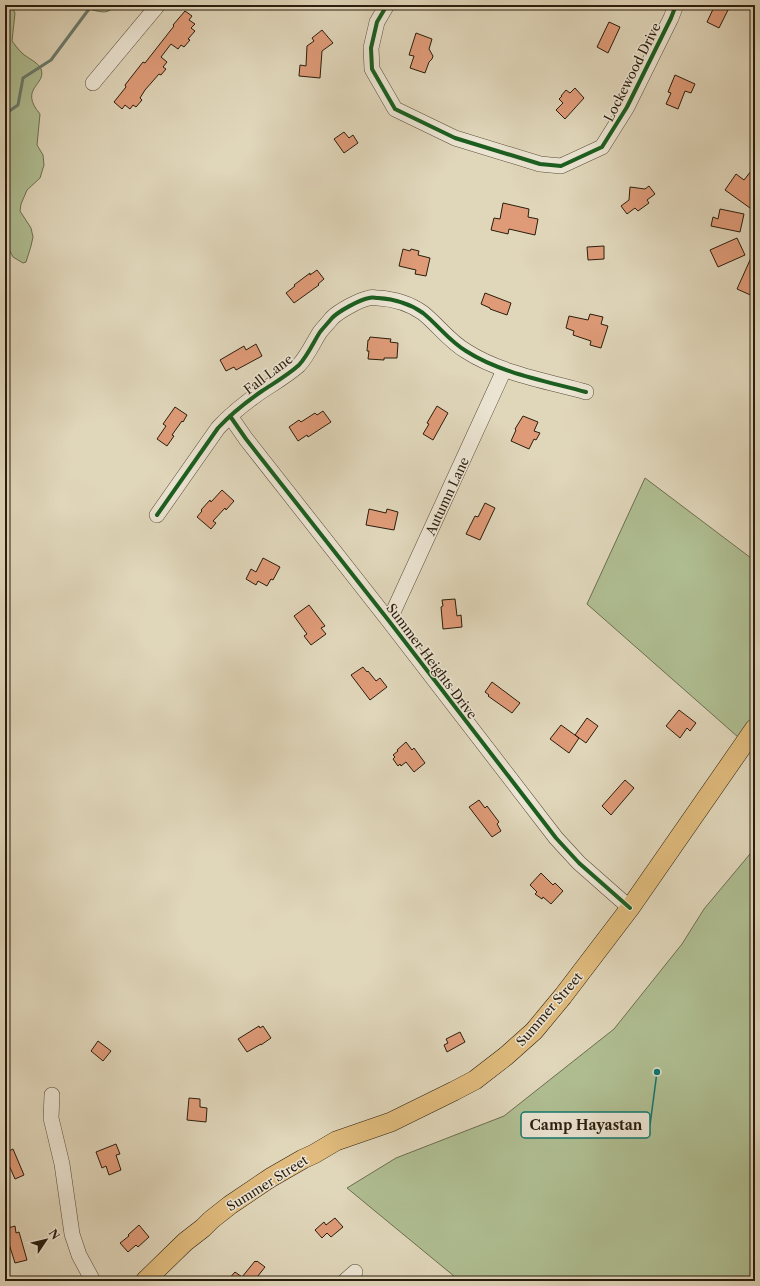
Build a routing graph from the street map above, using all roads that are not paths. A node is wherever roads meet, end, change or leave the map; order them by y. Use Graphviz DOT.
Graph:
graph roads {
  1 [pos="158,5"];
  2 [pos="387,5"];
  3 [pos="676,5"];
  4 [pos="93,83"];
  5 [pos="504,370"];
  6 [pos="586,392"];
  7 [pos="230,416"];
  8 [pos="157,515"];
  9 [pos="389,621"];
  10 [pos="754,732"];
  11 [pos="630,908"];
  12 [pos="52,1095"];
  13 [pos="93,1281"];
  14 [pos="145,1281"];
  1 -- 4 [label="street"];
  2 -- 3 [label="street, Lockewood Drive"];
  5 -- 6 [label="street, Fall Lane"];
  5 -- 7 [label="street, Fall Lane"];
  5 -- 9 [label="street, Autumn Lane"];
  7 -- 8 [label="street, Fall Lane"];
  7 -- 9 [label="street, Summer Heights Drive"];
  9 -- 11 [label="street, Summer Heights Drive"];
  10 -- 11 [label="main road, Summer Street"];
  11 -- 14 [label="main road, Summer Street"];
  12 -- 13 [label="street"];
}
